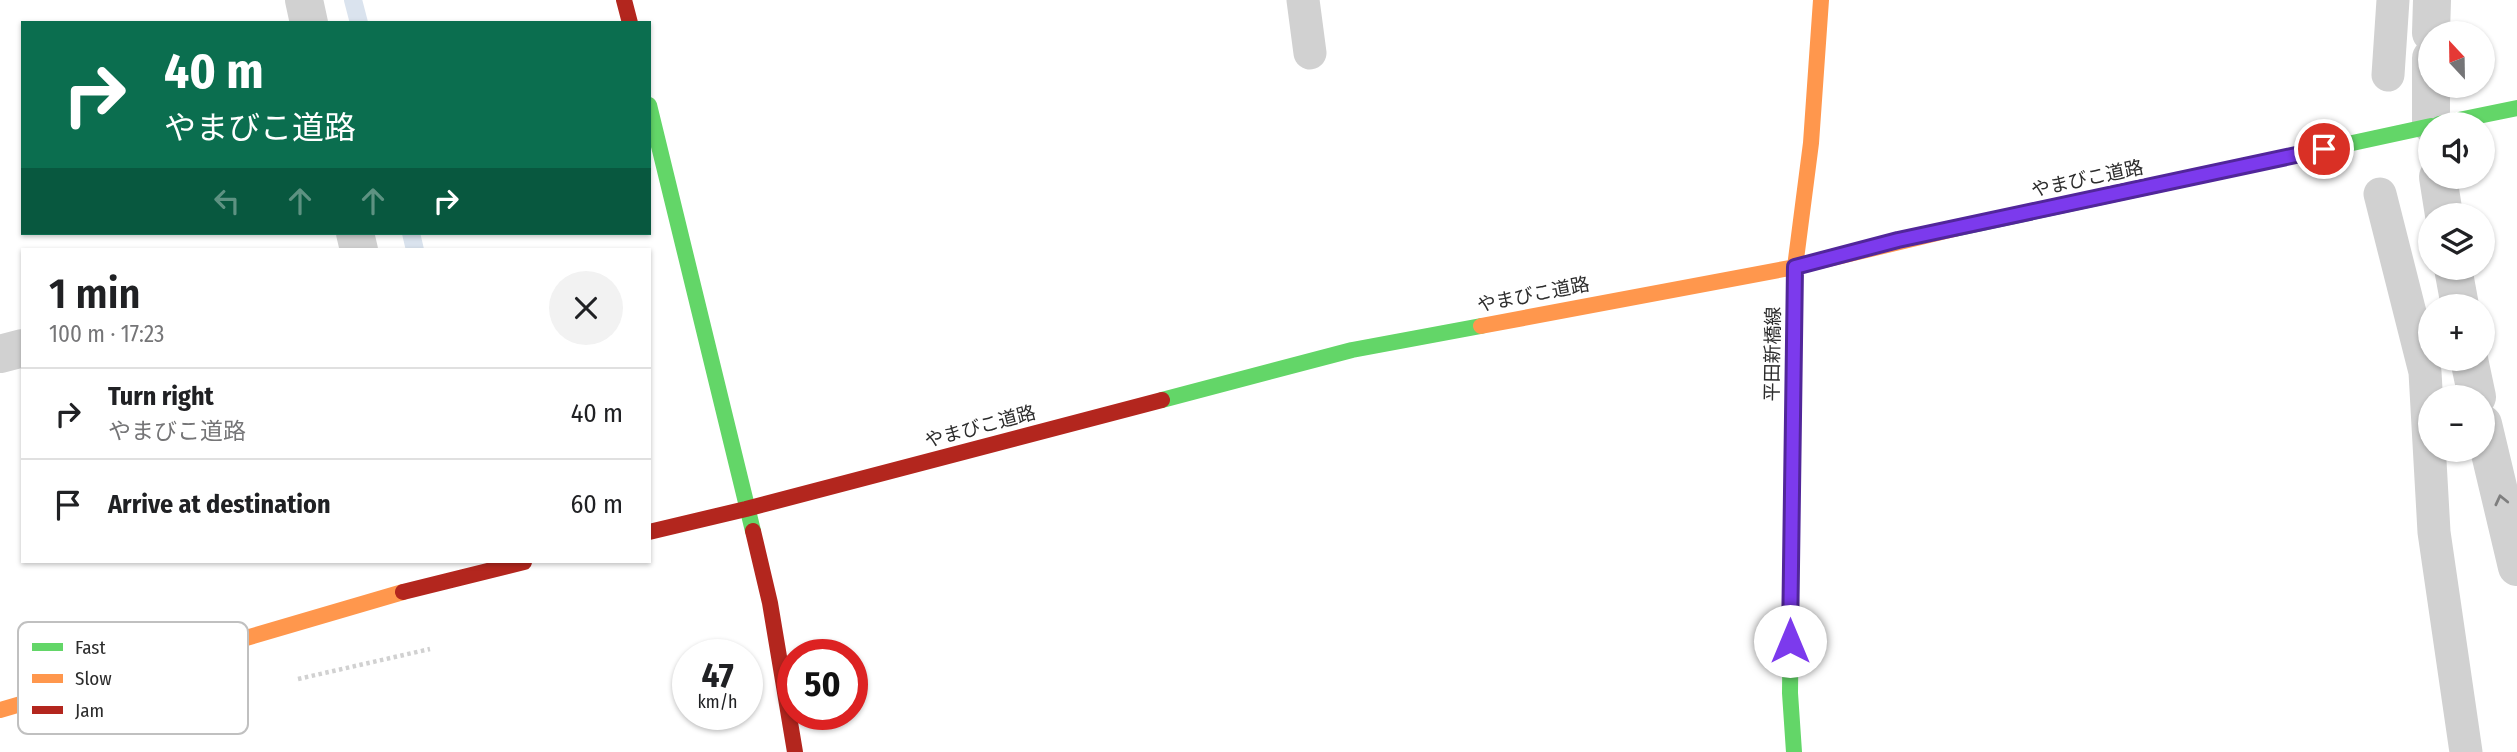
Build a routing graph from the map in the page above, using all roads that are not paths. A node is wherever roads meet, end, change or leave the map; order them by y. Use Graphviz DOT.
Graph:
graph roads {
  1 [pos="304,0"];
  2 [pos="624,0"];
  3 [pos="1303,0"];
  4 [pos="1821,0"];
  5 [pos="2393,0"];
  6 [pos="2432,0"];
  7 [pos="309,21"];
  8 [pos="629,21"];
  9 [pos="2431,21"];
  10 [pos="1310,53"];
  11 [pos="2388,75"];
  12 [pos="2517,108"];
  13 [pos="2495,112"];
  14 [pos="651,113"];
  15 [pos="2418,128"];
  16 [pos="2380,194"];
  17 [pos="1795,267"];
  18 [pos="21,349"];
  19 [pos="0,354"];
  20 [pos="2492,462"];
  21 [pos="746,509"];
  22 [pos="651,532"];
  23 [pos="520,563"];
  24 [pos="2517,567"];
  25 [pos="248,637"];
  26 [pos="18,705"];
  27 [pos="0,710"];
  28 [pos="795,752"];
  29 [pos="1794,752"];
  30 [pos="2466,752"];
  1 -- 7 [label="street"];
  2 -- 8 [label="street"];
  3 -- 10 [label="lane"];
  4 -- 17 [label="street, 平田新橋線"];
  5 -- 11 [label="lane"];
  6 -- 9 [label="street"];
  12 -- 13 [label="street, やまびこ道路"];
  14 -- 21 [label="street"];
  15 -- 17 [label="street, やまびこ道路"];
  16 -- 30 [label="lane"];
  17 -- 21 [label="street, やまびこ道路"];
  17 -- 29 [label="street, 平田新橋線"];
  18 -- 19 [label="street"];
  24 -- 20 [label="street, one-way"];
  21 -- 22 [label="street, やまびこ道路"];
  21 -- 28 [label="street"];
  23 -- 25 [label="street"];
  26 -- 27 [label="street"];
}
